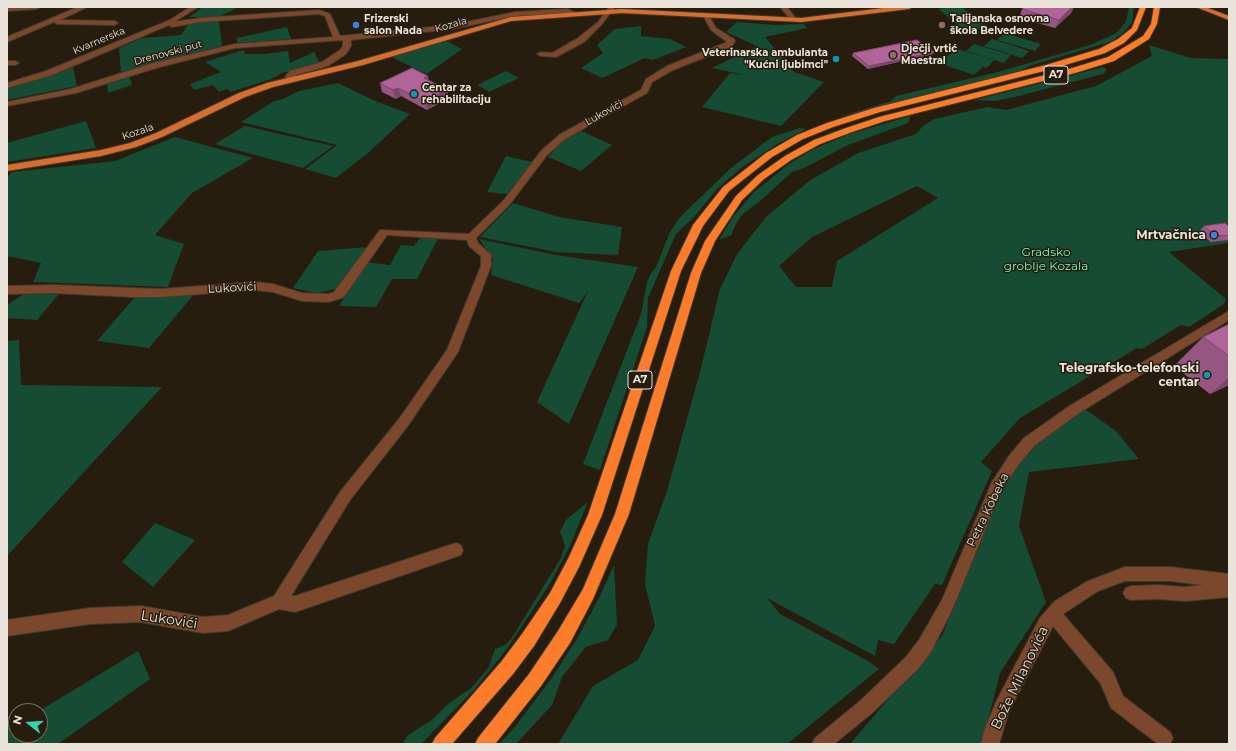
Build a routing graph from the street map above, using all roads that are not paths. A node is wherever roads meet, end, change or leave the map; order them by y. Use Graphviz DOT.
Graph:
graph roads {
  1 [pos="37,7"];
  2 [pos="84,7"];
  3 [pos="195,7"];
  4 [pos="506,7"];
  5 [pos="783,7"];
  6 [pos="909,7"];
  7 [pos="1143,7"];
  8 [pos="1157,7"];
  9 [pos="1199,7"];
  10 [pos="75,8"];
  11 [pos="7,9"];
  12 [pos="610,9"];
  13 [pos="573,13"];
  14 [pos="508,15"];
  15 [pos="708,17"];
  16 [pos="1229,18"];
  17 [pos="794,20"];
  18 [pos="46,23"];
  19 [pos="115,23"];
  20 [pos="164,24"];
  21 [pos="338,38"];
  22 [pos="347,38"];
  23 [pos="7,40"];
  24 [pos="541,54"];
  25 [pos="290,80"];
  26 [pos="7,86"];
  27 [pos="7,104"];
  28 [pos="7,168"];
  29 [pos="471,237"];
  30 [pos="7,290"];
  31 [pos="1229,315"];
  32 [pos="456,550"];
  33 [pos="1229,581"];
  34 [pos="1229,590"];
  35 [pos="1131,594"];
  36 [pos="279,601"];
  37 [pos="1052,614"];
  38 [pos="7,628"];
  39 [pos="1164,738"];
  40 [pos="441,744"];
  41 [pos="484,744"];
  42 [pos="821,744"];
  43 [pos="990,744"];
  1 -- 11 [label="street"];
  2 -- 10 [label="street"];
  3 -- 20 [label="street, Kvarnerska"];
  4 -- 14 [label="street"];
  5 -- 17 [label="street"];
  6 -- 17 [label="main road, Kozala"];
  7 -- 40 [label="highway, A7"];
  8 -- 41 [label="highway, A7"];
  9 -- 16 [label="main road"];
  10 -- 18 [label="street"];
  12 -- 13 [label="main road, Kozala"];
  12 -- 15 [label="main road, Kozala"];
  12 -- 24 [label="street"];
  13 -- 14 [label="street, Drenovski put"];
  13 -- 25 [label="main road, Kozala"];
  14 -- 22 [label="street, Drenovski put"];
  15 -- 17 [label="main road, Kozala"];
  15 -- 29 [label="street, Lukovići"];
  18 -- 19 [label="street"];
  18 -- 23 [label="street"];
  20 -- 21 [label="street"];
  20 -- 26 [label="street, Kvarnerska"];
  21 -- 22 [label="street, Drenovski put"];
  21 -- 27 [label="street, Drenovski put"];
  22 -- 25 [label="street, Kozala"];
  25 -- 28 [label="main road, Kozala"];
  29 -- 30 [label="street, Lukovići"];
  29 -- 36 [label="street"];
  31 -- 42 [label="street, Petra Kobeka"];
  32 -- 36 [label="street, Lukovići"];
  33 -- 37 [label="street, Bože Milanovića"];
  34 -- 35 [label="street"];
  36 -- 38 [label="street, Lukovići"];
  37 -- 39 [label="street, Bože Milanovića"];
  37 -- 43 [label="street, Bože Milanovića"];
}
